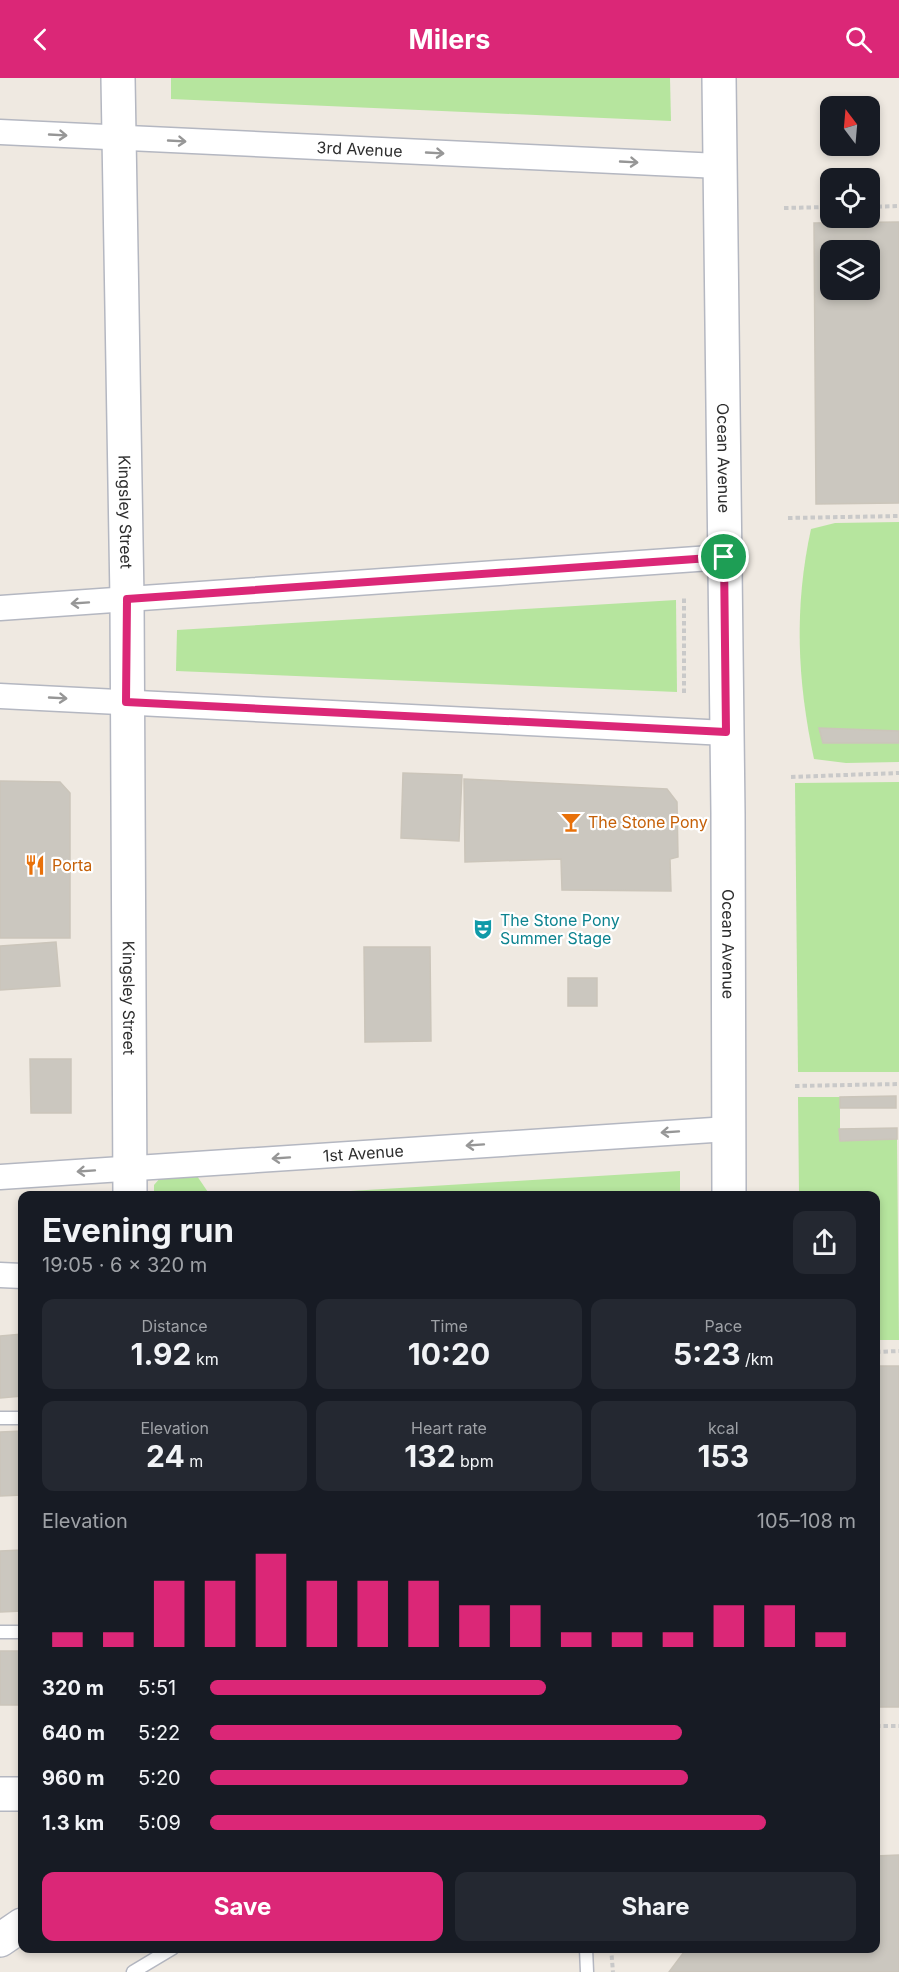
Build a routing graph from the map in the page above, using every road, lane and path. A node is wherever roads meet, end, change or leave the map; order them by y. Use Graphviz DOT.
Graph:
graph roads {
  1 [pos="118,78"];
  2 [pos="719,78"];
  3 [pos="0,132"];
  4 [pos="118,138"];
  5 [pos="719,166"];
  6 [pos="899,206"];
  7 [pos="820,207"];
  8 [pos="880,207"];
  9 [pos="784,208"];
  10 [pos="899,516"];
  11 [pos="788,518"];
  12 [pos="724,557"];
  13 [pos="684,597"];
  14 [pos="127,599"];
  15 [pos="0,608"];
  16 [pos="684,693"];
  17 [pos="0,696"];
  18 [pos="126,702"];
  19 [pos="726,732"];
  20 [pos="899,773"];
  21 [pos="791,777"];
  22 [pos="899,1084"];
  23 [pos="795,1086"];
  24 [pos="728,1129"];
  25 [pos="0,1177"];
  26 [pos="130,1182"];
  27 [pos="729,1191"];
  28 [pos="0,1275"];
  29 [pos="18,1276"];
  30 [pos="899,1351"];
  31 [pos="880,1352"];
  32 [pos="0,1418"];
  33 [pos="18,1418"];
  34 [pos="0,1632"];
  35 [pos="18,1632"];
  36 [pos="880,1726"];
  37 [pos="899,1726"];
  38 [pos="0,1794"];
  39 [pos="18,1794"];
  40 [pos="18,1928"];
  41 [pos="0,1940"];
  42 [pos="165,1953"];
  43 [pos="586,1953"];
  44 [pos="611,1953"];
  45 [pos="133,1972"];
  46 [pos="587,1972"];
  47 [pos="613,1972"];
  1 -- 4 [label="street, Kingsley Street"];
  2 -- 5 [label="street, Ocean Avenue"];
  3 -- 4 [label="street, 3rd Avenue, one-way"];
  4 -- 5 [label="street, 3rd Avenue, one-way"];
  4 -- 14 [label="street, Kingsley Street"];
  5 -- 12 [label="street, Ocean Avenue"];
  6 -- 8 [label="path"];
  7 -- 9 [label="path"];
  10 -- 11 [label="path"];
  12 -- 14 [label="street"];
  12 -- 19 [label="street, Ocean Avenue"];
  13 -- 16 [label="path"];
  14 -- 15 [label="street, one-way"];
  14 -- 18 [label="street, Kingsley Street"];
  17 -- 18 [label="street, one-way"];
  18 -- 19 [label="street"];
  18 -- 26 [label="street, Kingsley Street"];
  19 -- 24 [label="street, Ocean Avenue"];
  20 -- 21 [label="path"];
  22 -- 23 [label="path"];
  24 -- 26 [label="street, 1st Avenue, one-way"];
  24 -- 27 [label="street, Ocean Avenue"];
  26 -- 25 [label="street, 1st Avenue, one-way"];
  28 -- 29 [label="street"];
  30 -- 31 [label="path"];
  32 -- 33 [label="lane"];
  34 -- 35 [label="lane"];
  36 -- 37 [label="path"];
  38 -- 39 [label="street"];
  40 -- 41 [label="street"];
  42 -- 45 [label="lane"];
  43 -- 46 [label="lane"];
  44 -- 47 [label="path"];
}
